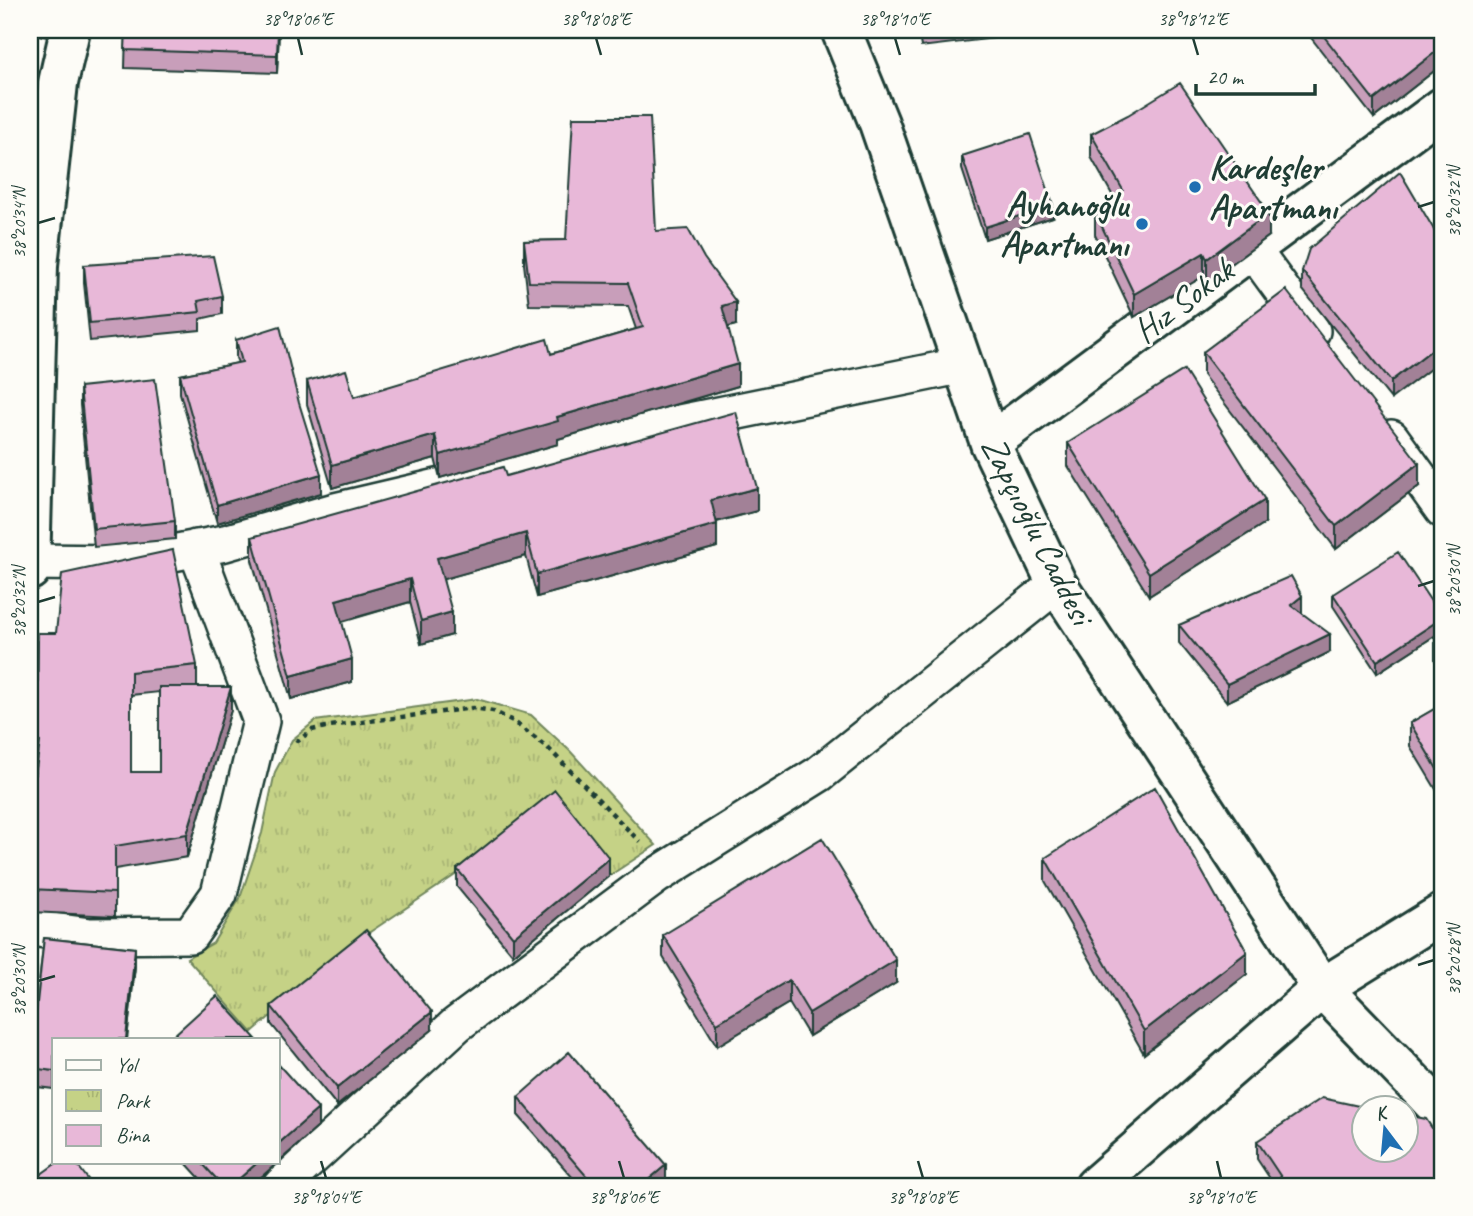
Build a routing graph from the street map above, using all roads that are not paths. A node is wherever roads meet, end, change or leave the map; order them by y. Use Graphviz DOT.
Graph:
graph roads {
  1 [pos="70,30"];
  2 [pos="841,30"];
  3 [pos="1443,107"];
  4 [pos="1252,248"];
  5 [pos="1332,358"];
  6 [pos="964,365"];
  7 [pos="1372,412"];
  8 [pos="990,443"];
  9 [pos="1443,510"];
  10 [pos="196,548"];
  11 [pos="31,562"];
  12 [pos="30,570"];
  13 [pos="1057,584"];
  14 [pos="1443,913"];
  15 [pos="30,928"];
  16 [pos="1322,988"];
  17 [pos="1443,1113"];
  18 [pos="281,1186"];
  19 [pos="1095,1186"];
  1 -- 11 [label="main road"];
  2 -- 6 [label="main road, Zapçıoğlu Caddesi"];
  3 -- 4 [label="main road, Hız Sokak"];
  4 -- 5 [label="street"];
  4 -- 8 [label="main road, Hız Sokak"];
  6 -- 8 [label="main road, Zapçıoğlu Caddesi"];
  6 -- 10 [label="street"];
  7 -- 9 [label="street"];
  8 -- 13 [label="main road, Zapçıoğlu Caddesi"];
  10 -- 11 [label="street"];
  10 -- 15 [label="street"];
  11 -- 12 [label="main road"];
  13 -- 16 [label="main road, Zapçıoğlu Caddesi"];
  13 -- 18 [label="street"];
  14 -- 16 [label="main road"];
  16 -- 17 [label="main road, Zapçıoğlu Caddesi"];
  16 -- 19 [label="main road"];
}
